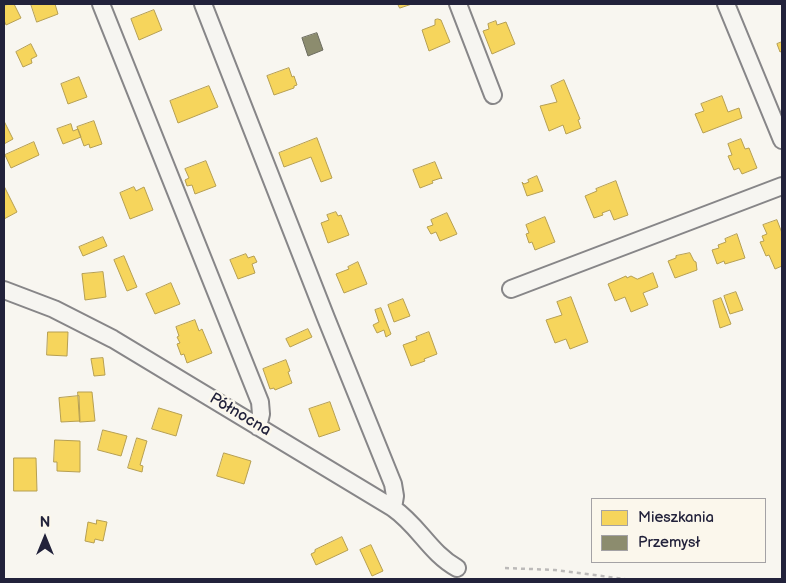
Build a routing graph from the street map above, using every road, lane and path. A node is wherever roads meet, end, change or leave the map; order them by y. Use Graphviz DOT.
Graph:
graph roads {
  1 [pos="101,4"];
  2 [pos="203,4"];
  3 [pos="458,4"];
  4 [pos="726,4"];
  5 [pos="493,95"];
  6 [pos="782,140"];
  7 [pos="782,186"];
  8 [pos="511,289"];
  9 [pos="4,290"];
  10 [pos="258,427"];
  11 [pos="393,508"];
  12 [pos="457,568"];
  13 [pos="505,568"];
  14 [pos="625,579"];
  1 -- 10 [label="street"];
  2 -- 11 [label="street"];
  3 -- 5 [label="street"];
  4 -- 6 [label="street"];
  7 -- 8 [label="street"];
  9 -- 10 [label="street, Północna"];
  10 -- 11 [label="street, Północna"];
  11 -- 12 [label="street, Północna"];
  13 -- 14 [label="path"];
}
